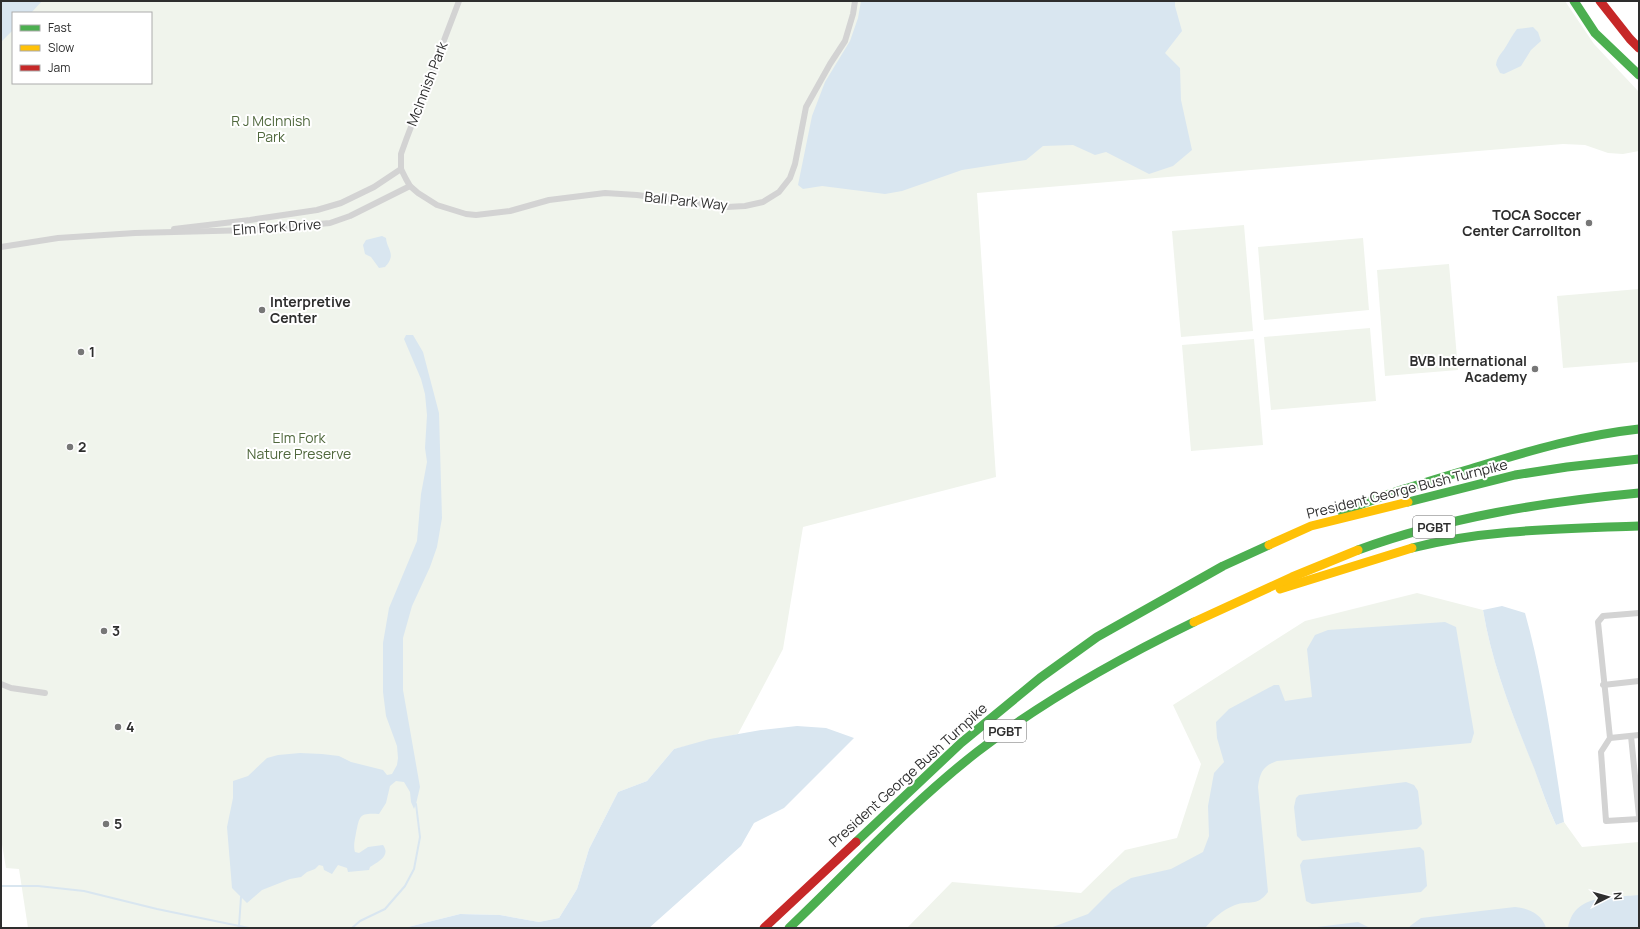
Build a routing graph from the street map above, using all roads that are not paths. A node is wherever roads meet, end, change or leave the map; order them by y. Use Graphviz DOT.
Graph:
graph roads {
  1 [pos="459,1"];
  2 [pos="855,1"];
  3 [pos="1574,1"];
  4 [pos="1600,1"];
  5 [pos="1639,48"];
  6 [pos="1639,75"];
  7 [pos="401,169"];
  8 [pos="410,186"];
  9 [pos="135,233"];
  10 [pos="1,247"];
  11 [pos="1639,429"];
  12 [pos="1639,459"];
  13 [pos="1639,493"];
  14 [pos="1311,526"];
  15 [pos="1639,526"];
  16 [pos="1239,601"];
  17 [pos="1639,613"];
  18 [pos="1639,681"];
  19 [pos="1,684"];
  20 [pos="1603,685"];
  21 [pos="45,693"];
  22 [pos="1639,735"];
  23 [pos="1631,736"];
  24 [pos="1610,738"];
  25 [pos="1639,817"];
  26 [pos="798,897"];
  27 [pos="807,912"];
  28 [pos="754,928"];
  29 [pos="764,928"];
  30 [pos="789,928"];
  31 [pos="794,928"];
  1 -- 7 [label="street, McInnish Park"];
  2 -- 8 [label="street, Ball Park Way"];
  3 -- 6 [label="main road"];
  4 -- 5 [label="main road"];
  7 -- 8 [label="street, Ball Park Way"];
  7 -- 9 [label="street, Elm Fork Drive"];
  8 -- 9 [label="street, Elm Fork Drive"];
  9 -- 10 [label="street, Elm Fork Drive"];
  11 -- 14 [label="main road"];
  12 -- 14 [label="main road, President George Bush Turnpike / PGBT"];
  13 -- 16 [label="main road, President George Bush Turnpike / PGBT"];
  14 -- 26 [label="main road, President George Bush Turnpike / PGBT"];
  15 -- 16 [label="main road"];
  16 -- 27 [label="main road, President George Bush Turnpike / PGBT"];
  17 -- 20 [label="street"];
  18 -- 20 [label="street"];
  19 -- 21 [label="street"];
  20 -- 24 [label="street"];
  22 -- 23 [label="street"];
  23 -- 24 [label="street"];
  23 -- 25 [label="street"];
  24 -- 25 [label="street"];
  26 -- 28 [label="main road"];
  26 -- 29 [label="main road, President George Bush Turnpike / PGBT"];
  27 -- 30 [label="main road, President George Bush Turnpike / PGBT"];
  27 -- 31 [label="main road"];
}
